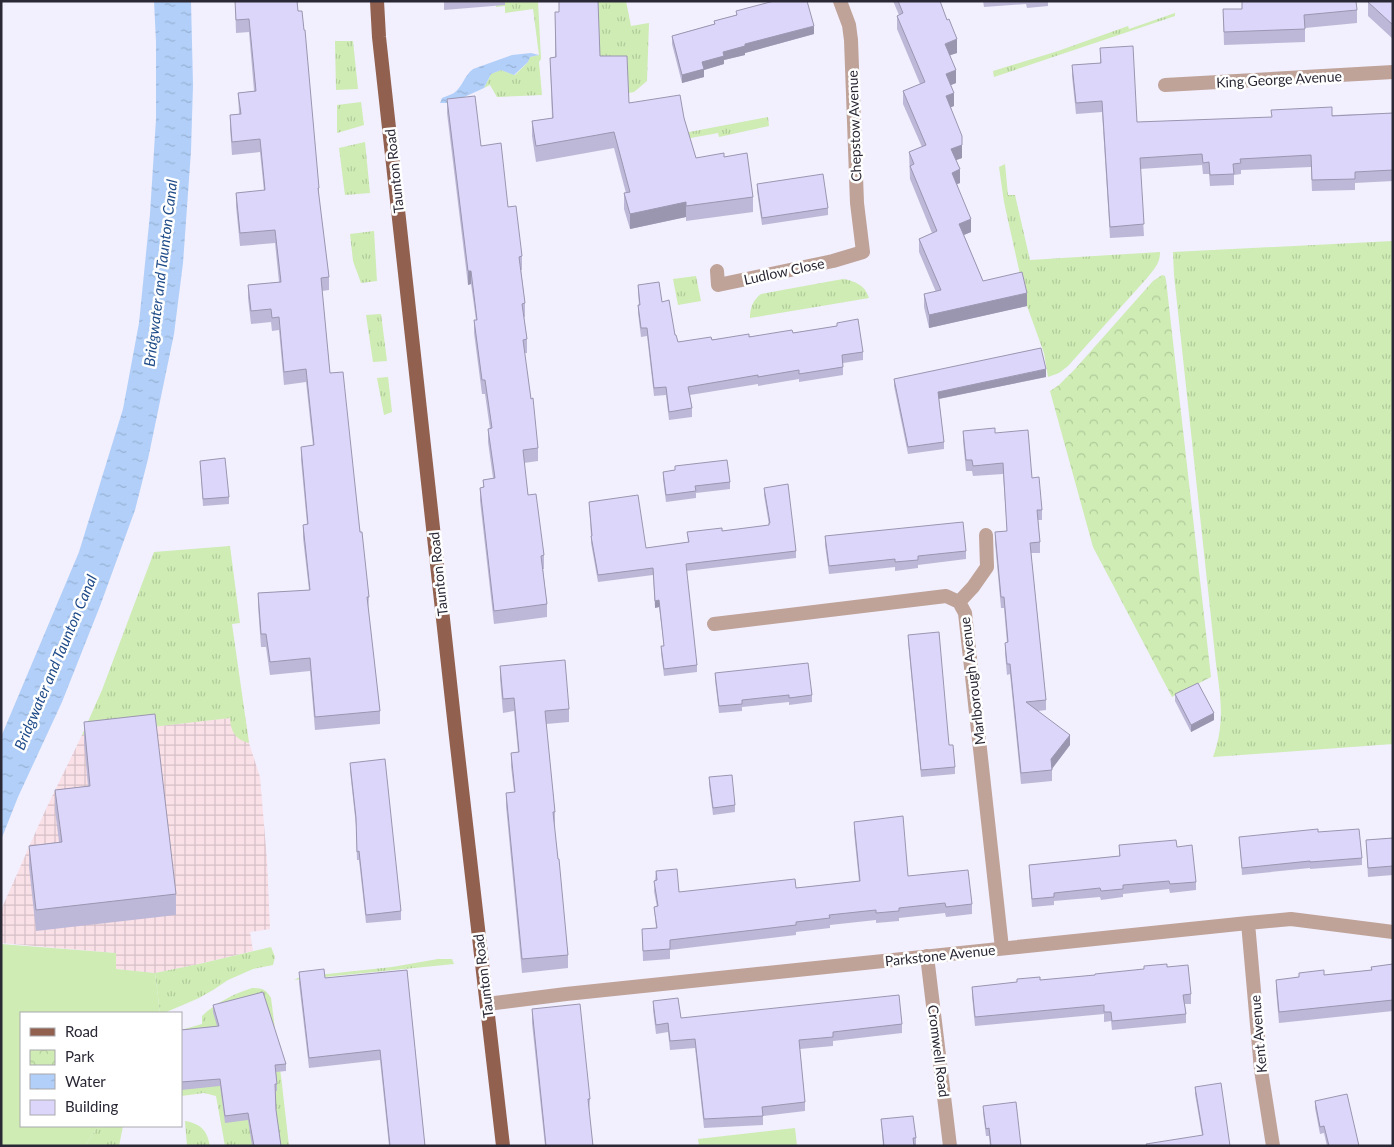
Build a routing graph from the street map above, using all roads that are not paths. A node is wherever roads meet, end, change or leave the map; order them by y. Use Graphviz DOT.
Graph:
graph roads {
  1 [pos="376,1"];
  2 [pos="840,1"];
  3 [pos="1393,72"];
  4 [pos="1164,85"];
  5 [pos="863,252"];
  6 [pos="717,271"];
  7 [pos="986,535"];
  8 [pos="959,602"];
  9 [pos="714,624"];
  10 [pos="1248,922"];
  11 [pos="1393,932"];
  12 [pos="1002,948"];
  13 [pos="927,956"];
  14 [pos="487,1004"];
  15 [pos="503,1146"];
  16 [pos="950,1146"];
  17 [pos="1273,1146"];
  1 -- 14 [label="main road, Taunton Road"];
  2 -- 5 [label="street, Chepstow Avenue"];
  3 -- 4 [label="street, King George Avenue"];
  5 -- 6 [label="street, Ludlow Close"];
  7 -- 8 [label="street"];
  8 -- 9 [label="street, Marlborough Avenue"];
  8 -- 12 [label="street, Marlborough Avenue"];
  10 -- 11 [label="street, Parkstone Avenue"];
  10 -- 12 [label="street, Parkstone Avenue"];
  10 -- 17 [label="street, Kent Avenue"];
  12 -- 13 [label="street, Parkstone Avenue"];
  13 -- 14 [label="street, Parkstone Avenue"];
  13 -- 16 [label="street, Cromwell Road"];
  14 -- 15 [label="main road, Taunton Road"];
}
